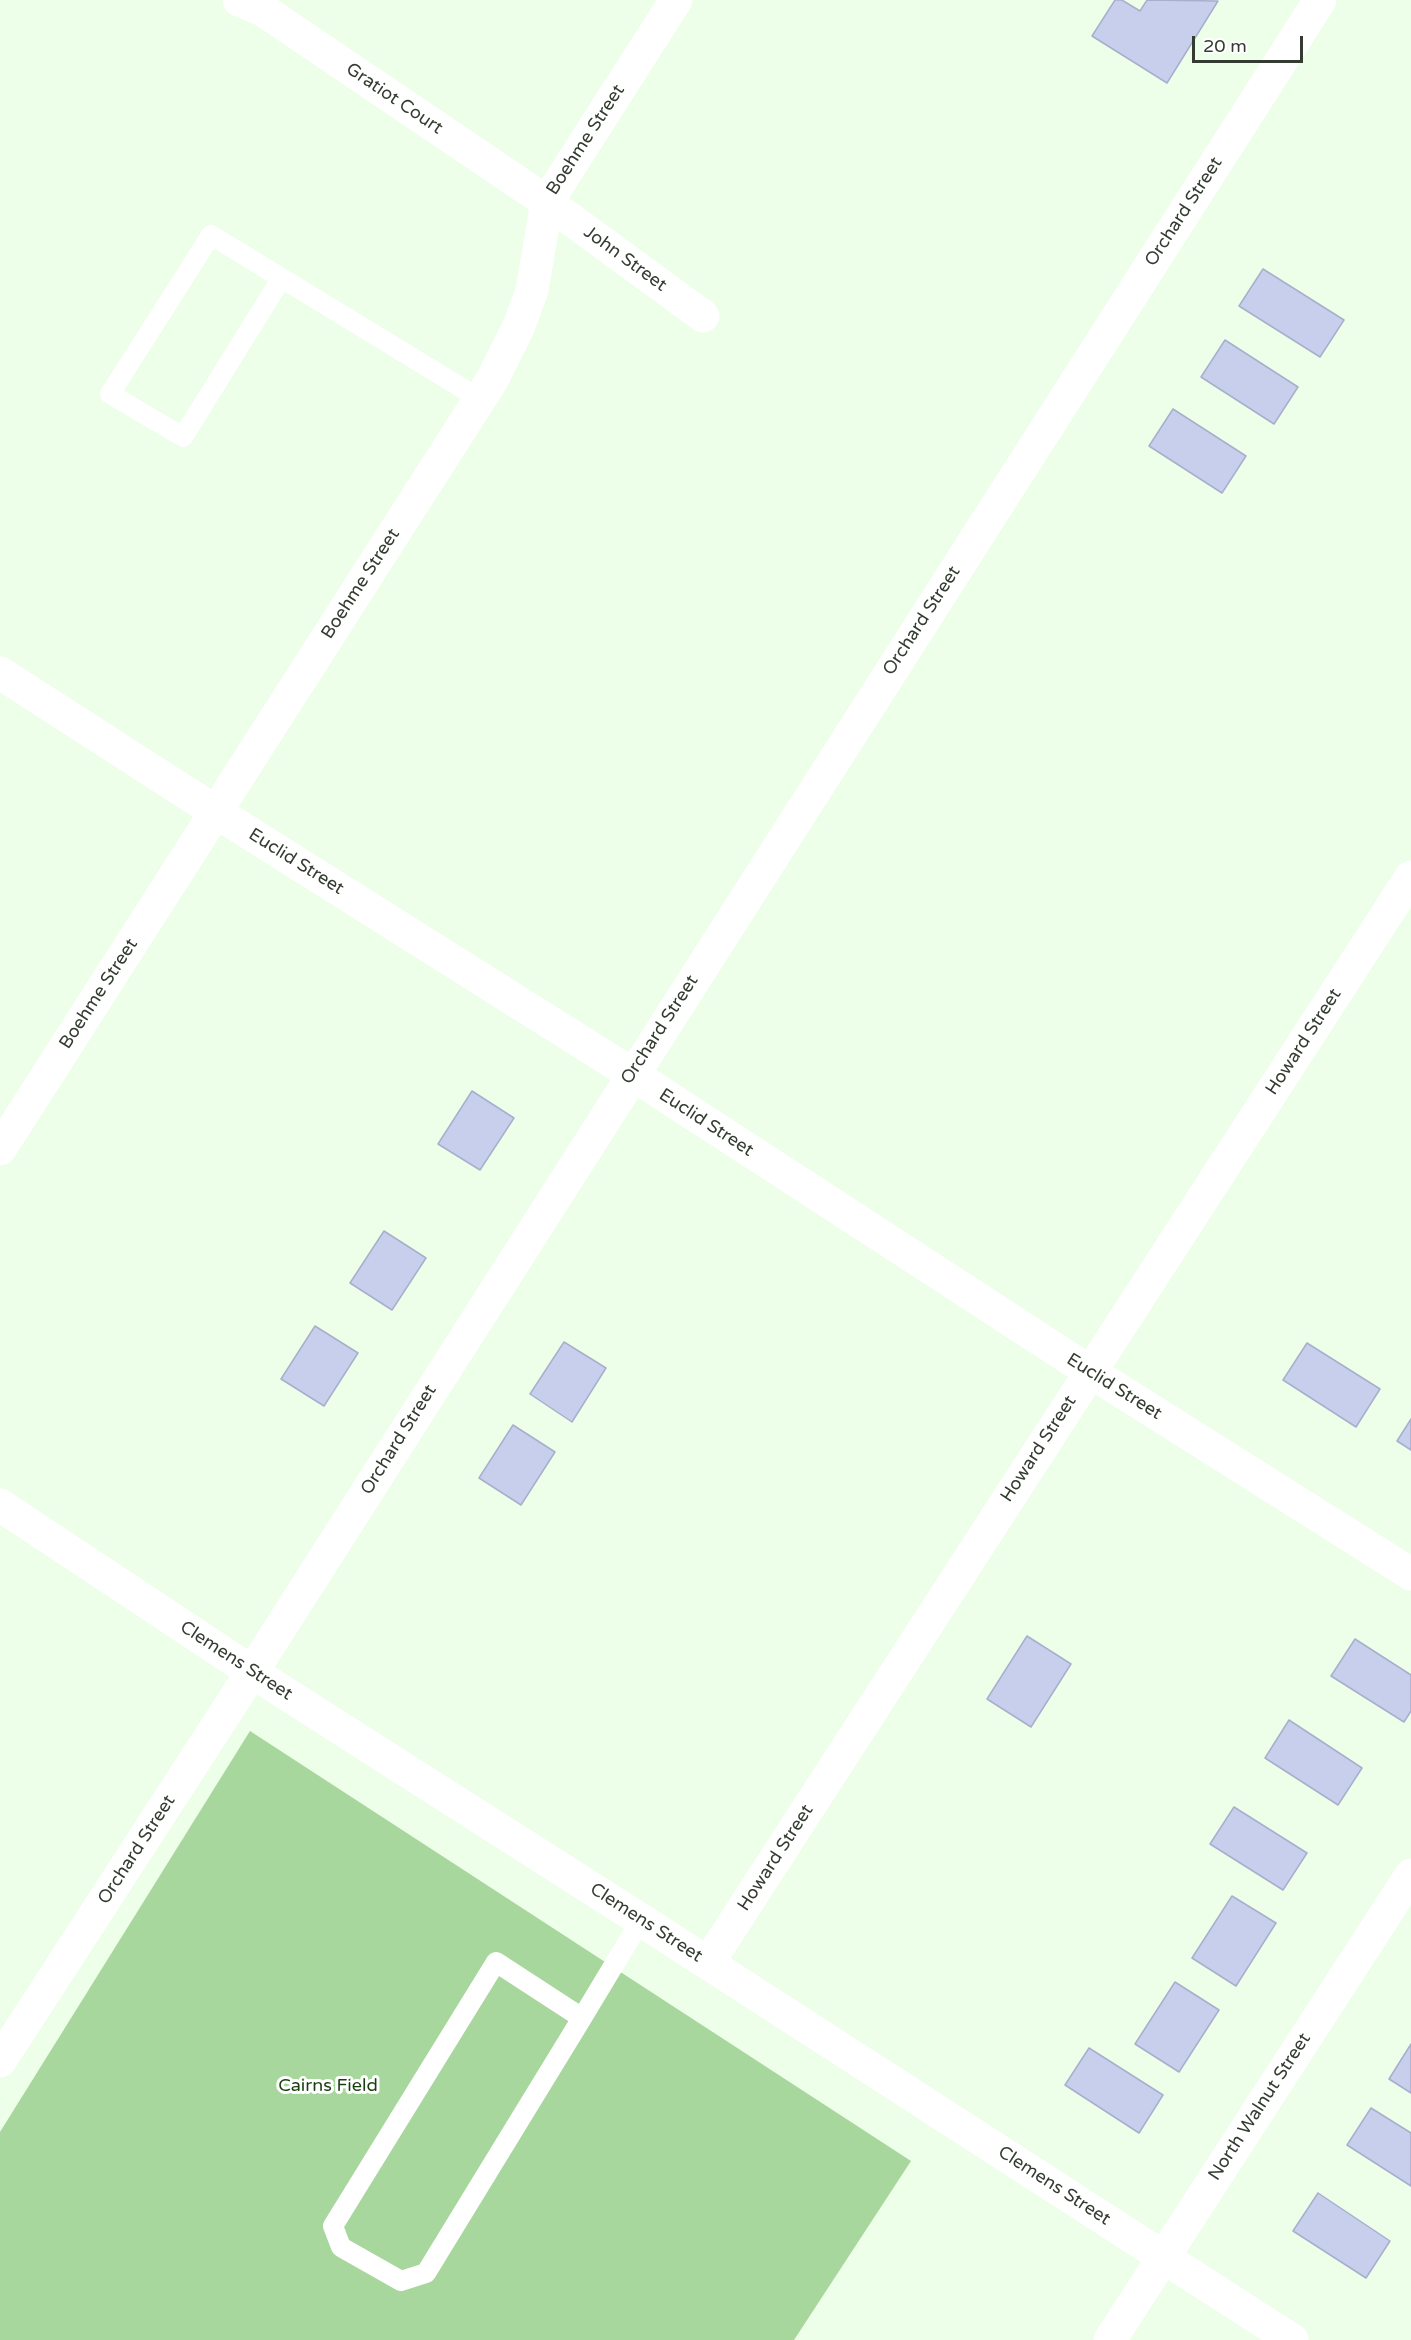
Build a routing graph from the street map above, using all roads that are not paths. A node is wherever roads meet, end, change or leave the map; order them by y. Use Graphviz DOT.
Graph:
graph roads {
  1 [pos="239,0"];
  2 [pos="676,0"];
  3 [pos="1320,0"];
  4 [pos="547,201"];
  5 [pos="281,279"];
  6 [pos="703,316"];
  7 [pos="480,399"];
  8 [pos="0,673"];
  9 [pos="216,812"];
  10 [pos="1411,877"];
  11 [pos="632,1074"];
  12 [pos="0,1149"];
  13 [pos="1089,1371"];
  14 [pos="0,1505"];
  15 [pos="1411,1574"];
  16 [pos="252,1672"];
  17 [pos="1411,1875"];
  18 [pos="641,1920"];
  19 [pos="708,1963"];
  20 [pos="582,2018"];
  21 [pos="0,2061"];
  22 [pos="1163,2257"];
  23 [pos="1110,2340"];
  24 [pos="1292,2340"];
  1 -- 4 [label="street, Gratiot Court"];
  2 -- 4 [label="street, Boehme Street"];
  3 -- 11 [label="street, Orchard Street"];
  4 -- 6 [label="street, John Street"];
  4 -- 7 [label="street, Boehme Street"];
  5 -- 5 [label="lane"];
  5 -- 7 [label="lane"];
  7 -- 9 [label="street, Boehme Street"];
  8 -- 9 [label="street, Euclid Street"];
  9 -- 11 [label="street, Euclid Street"];
  9 -- 12 [label="street, Boehme Street"];
  10 -- 13 [label="street, Howard Street"];
  11 -- 13 [label="street, Euclid Street"];
  11 -- 16 [label="street, Orchard Street"];
  13 -- 15 [label="street, Euclid Street"];
  13 -- 19 [label="street, Howard Street"];
  14 -- 16 [label="street, Clemens Street"];
  16 -- 18 [label="street, Clemens Street"];
  16 -- 21 [label="street, Orchard Street"];
  17 -- 22 [label="street, North Walnut Street"];
  18 -- 19 [label="street, Clemens Street"];
  18 -- 20 [label="lane"];
  19 -- 22 [label="street, Clemens Street"];
  20 -- 20 [label="lane"];
  22 -- 23 [label="street, North Walnut Street"];
  22 -- 24 [label="street, Clemens Street"];
}
